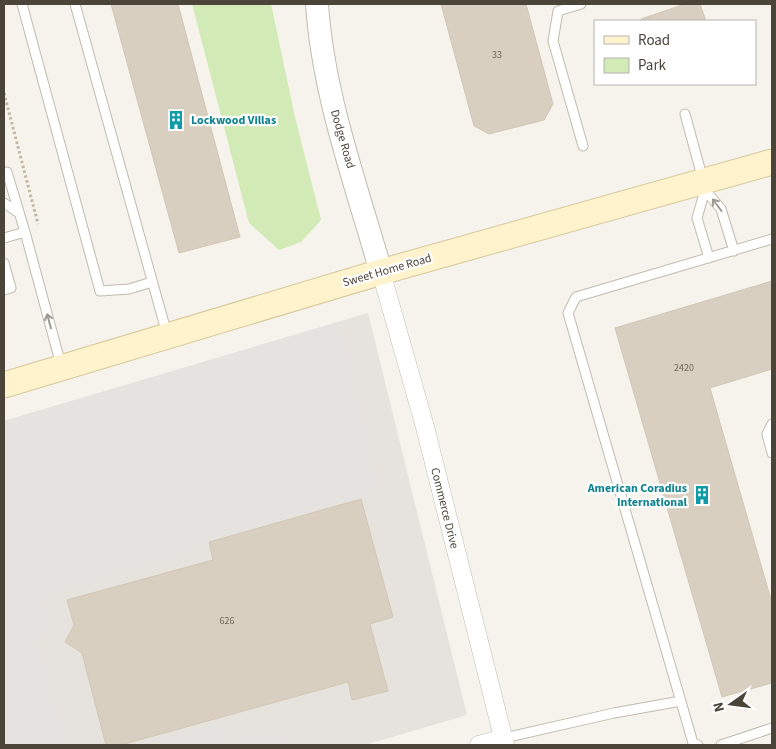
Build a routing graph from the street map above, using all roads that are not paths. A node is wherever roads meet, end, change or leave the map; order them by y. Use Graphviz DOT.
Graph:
graph roads {
  1 [pos="22,4"];
  2 [pos="75,4"];
  3 [pos="317,4"];
  4 [pos="581,4"];
  5 [pos="558,7"];
  6 [pos="685,114"];
  7 [pos="584,146"];
  8 [pos="772,162"];
  9 [pos="4,173"];
  10 [pos="704,186"];
  11 [pos="4,203"];
  12 [pos="19,213"];
  13 [pos="26,232"];
  14 [pos="4,238"];
  15 [pos="772,239"];
  16 [pos="734,250"];
  17 [pos="709,258"];
  18 [pos="4,263"];
  19 [pos="381,272"];
  20 [pos="152,282"];
  21 [pos="4,290"];
  22 [pos="167,337"];
  23 [pos="62,368"];
  24 [pos="4,385"];
  25 [pos="772,424"];
  26 [pos="772,453"];
  27 [pos="681,702"];
  28 [pos="772,728"];
  29 [pos="504,742"];
  30 [pos="479,745"];
  31 [pos="698,745"];
  32 [pos="721,745"];
  1 -- 20 [label="lane"];
  2 -- 20 [label="lane"];
  3 -- 19 [label="street, Dodge Road"];
  4 -- 5 [label="lane"];
  5 -- 7 [label="lane"];
  6 -- 10 [label="lane"];
  8 -- 10 [label="main road, Sweet Home Road"];
  9 -- 12 [label="lane"];
  16 -- 10 [label="lane, one-way"];
  10 -- 17 [label="lane"];
  10 -- 19 [label="main road, Sweet Home Road"];
  11 -- 12 [label="lane"];
  12 -- 13 [label="lane"];
  13 -- 14 [label="lane"];
  23 -- 13 [label="lane, one-way"];
  15 -- 16 [label="lane"];
  16 -- 17 [label="lane"];
  17 -- 27 [label="lane"];
  18 -- 21 [label="lane"];
  19 -- 22 [label="main road, Sweet Home Road"];
  19 -- 29 [label="street, Commerce Drive"];
  20 -- 22 [label="lane"];
  22 -- 23 [label="main road, Sweet Home Road"];
  23 -- 24 [label="main road, Sweet Home Road"];
  25 -- 26 [label="lane"];
  27 -- 29 [label="lane"];
  27 -- 31 [label="lane"];
  28 -- 32 [label="lane"];
  29 -- 30 [label="street"];
}
